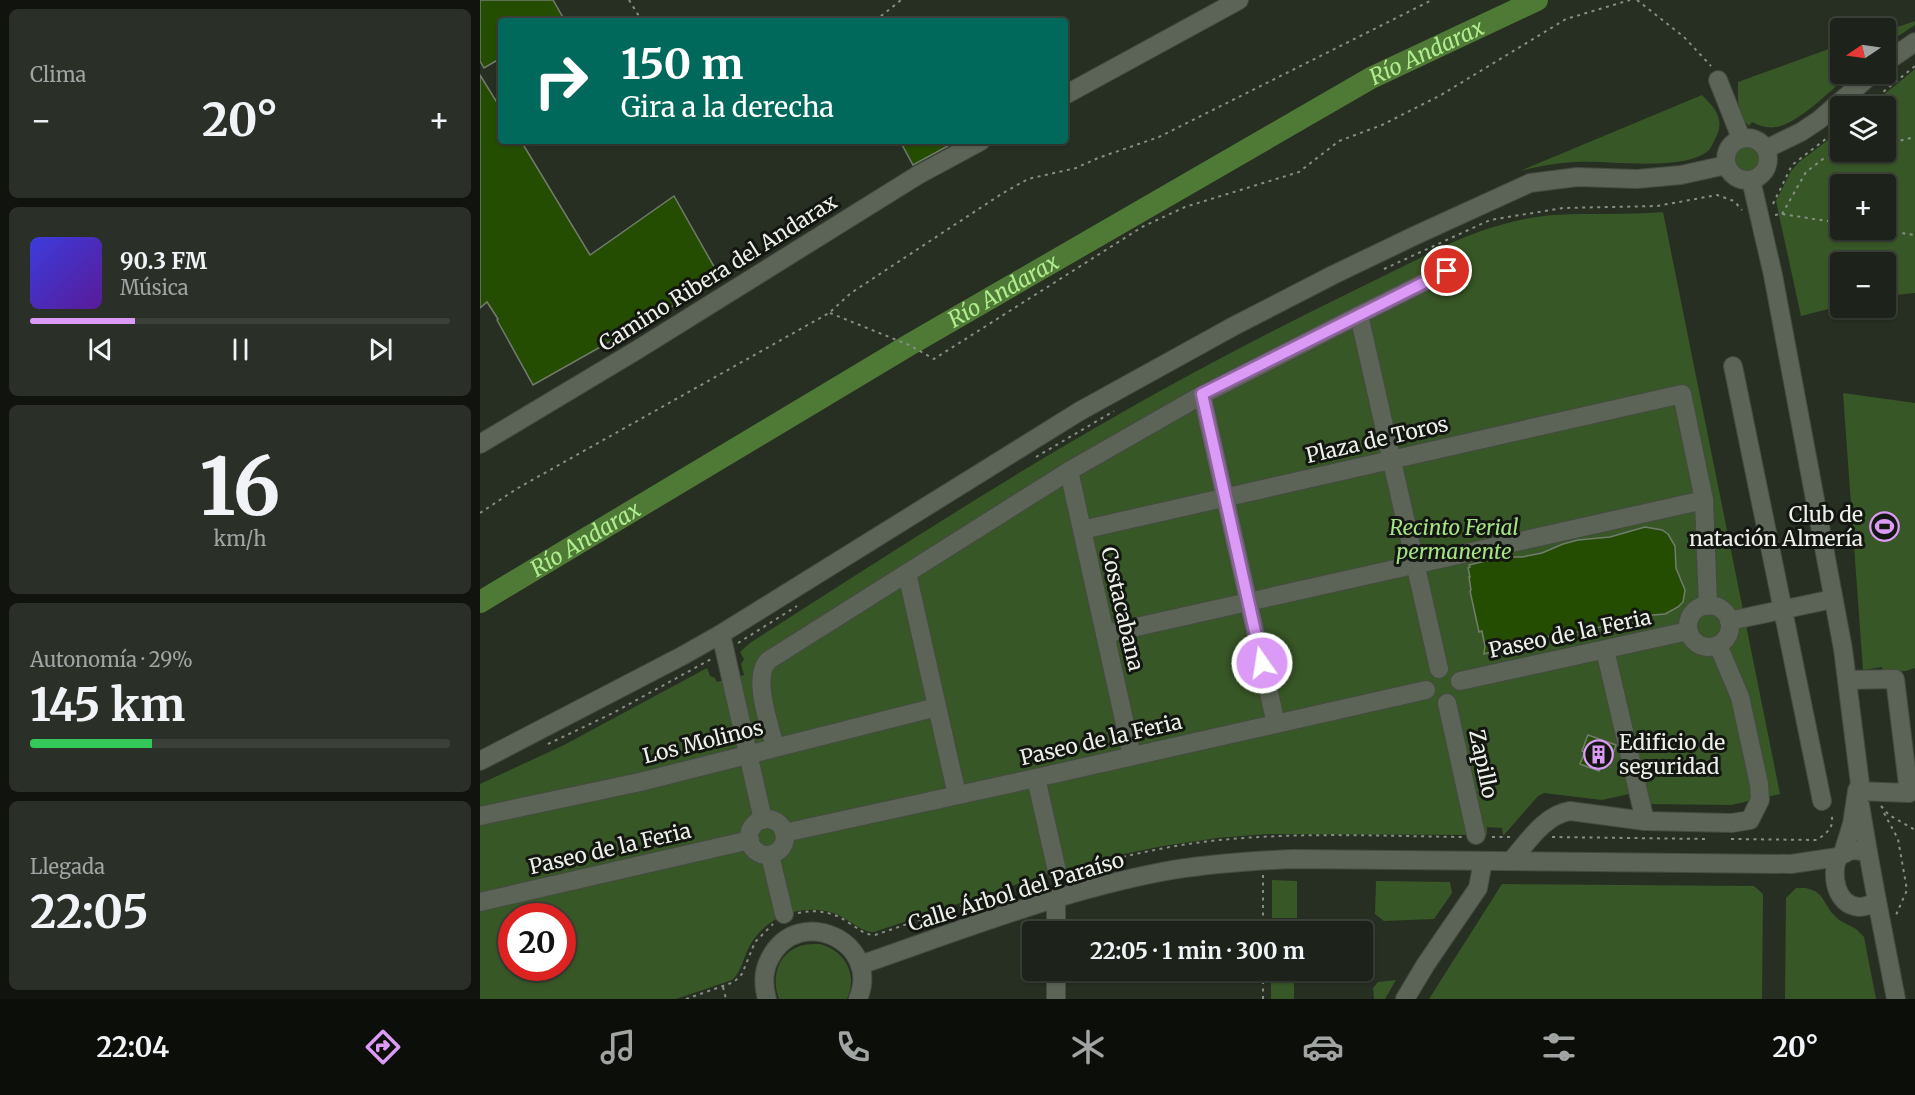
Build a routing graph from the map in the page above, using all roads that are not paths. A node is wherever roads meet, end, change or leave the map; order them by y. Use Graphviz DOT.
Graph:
graph roads {
  1 [pos="1239,0"];
  2 [pos="1915,42"];
  3 [pos="1896,55"];
  4 [pos="1718,80"];
  5 [pos="1860,84"];
  6 [pos="1068,93"];
  7 [pos="1741,138"];
  8 [pos="975,144"];
  9 [pos="1766,149"];
  10 [pos="1726,165"];
  11 [pos="1751,180"];
  12 [pos="1447,271"];
  13 [pos="1359,315"];
  14 [pos="1733,366"];
  15 [pos="1202,394"];
  16 [pos="480,444"];
  17 [pos="1393,460"];
  18 [pos="1069,471"];
  19 [pos="1225,497"];
  20 [pos="1704,500"];
  21 [pos="1082,530"];
  22 [pos="1416,564"];
  23 [pos="908,573"];
  24 [pos="1833,598"];
  25 [pos="1248,602"];
  26 [pos="1708,606"];
  27 [pos="1784,609"];
  28 [pos="1729,621"];
  29 [pos="1688,631"];
  30 [pos="722,634"];
  31 [pos="1105,634"];
  32 [pos="1718,645"];
  33 [pos="1605,650"];
  34 [pos="1439,669"];
  35 [pos="1847,680"];
  36 [pos="1460,681"];
  37 [pos="1426,690"];
  38 [pos="1447,703"];
  39 [pos="937,707"];
  40 [pos="1276,724"];
  41 [pos="775,747"];
  42 [pos="748,755"];
  43 [pos="1132,756"];
  44 [pos="480,761"];
  45 [pos="1036,778"];
  46 [pos="1857,791"];
  47 [pos="957,795"];
  48 [pos="1912,795"];
  49 [pos="1826,805"];
  50 [pos="480,816"];
  51 [pos="763,820"];
  52 [pos="1645,820"];
  53 [pos="784,833"];
  54 [pos="1476,835"];
  55 [pos="750,840"];
  56 [pos="1868,852"];
  57 [pos="770,855"];
  58 [pos="1841,855"];
  59 [pos="1484,861"];
  60 [pos="1511,861"];
  61 [pos="1791,864"];
  62 [pos="1057,872"];
  63 [pos="1836,886"];
  64 [pos="1056,899"];
  65 [pos="480,902"];
  66 [pos="1877,902"];
  67 [pos="1848,903"];
  68 [pos="784,914"];
  69 [pos="1056,921"];
  70 [pos="1886,946"];
  71 [pos="860,965"];
  72 [pos="1056,981"];
  73 [pos="765,998"];
  74 [pos="858,999"];
  75 [pos="1056,999"];
  76 [pos="1406,999"];
  77 [pos="1896,999"];
  1 -- 6 [label="street"];
  2 -- 3 [label="street"];
  4 -- 7 [label="street"];
  5 -- 9 [label="street"];
  7 -- 9 [label="street"];
  7 -- 10 [label="street"];
  8 -- 16 [label="street, Camino Ribera del Andarax"];
  9 -- 11 [label="street"];
  10 -- 11 [label="street"];
  10 -- 30 [label="street"];
  11 -- 24 [label="street"];
  12 -- 13 [label="street"];
  13 -- 15 [label="street"];
  13 -- 17 [label="street"];
  14 -- 27 [label="street"];
  15 -- 18 [label="street"];
  15 -- 19 [label="street"];
  17 -- 19 [label="street, Plaza de Toros"];
  17 -- 20 [label="street, Plaza de Toros"];
  17 -- 22 [label="street"];
  18 -- 21 [label="street, Costacabana"];
  18 -- 23 [label="street"];
  19 -- 21 [label="street, Plaza de Toros"];
  19 -- 25 [label="street"];
  20 -- 22 [label="street"];
  20 -- 26 [label="street"];
  21 -- 31 [label="street, Costacabana"];
  22 -- 25 [label="street"];
  22 -- 34 [label="street"];
  23 -- 39 [label="street"];
  23 -- 41 [label="street"];
  24 -- 27 [label="street"];
  24 -- 35 [label="street"];
  25 -- 31 [label="street"];
  25 -- 40 [label="street"];
  26 -- 28 [label="street"];
  26 -- 29 [label="street"];
  27 -- 28 [label="street"];
  27 -- 49 [label="street"];
  28 -- 32 [label="street"];
  29 -- 32 [label="street"];
  29 -- 33 [label="street, Paseo de la Feria"];
  30 -- 42 [label="street"];
  30 -- 44 [label="street"];
  31 -- 43 [label="street, Costacabana"];
  32 -- 52 [label="street"];
  33 -- 36 [label="street, Paseo de la Feria"];
  33 -- 52 [label="street"];
  34 -- 36 [label="street"];
  34 -- 37 [label="street"];
  35 -- 46 [label="street"];
  35 -- 48 [label="street"];
  36 -- 38 [label="street"];
  37 -- 38 [label="street"];
  37 -- 40 [label="street, Paseo de la Feria"];
  38 -- 54 [label="street, Zapillo"];
  39 -- 41 [label="street, Los Molinos"];
  39 -- 47 [label="street"];
  40 -- 43 [label="street, Paseo de la Feria"];
  41 -- 42 [label="street, Los Molinos"];
  42 -- 50 [label="street, Los Molinos"];
  42 -- 51 [label="street"];
  43 -- 45 [label="street, Paseo de la Feria"];
  45 -- 47 [label="street, Paseo de la Feria"];
  45 -- 62 [label="street"];
  46 -- 48 [label="street"];
  46 -- 56 [label="street"];
  46 -- 58 [label="street"];
  47 -- 53 [label="street, Paseo de la Feria"];
  51 -- 53 [label="street"];
  51 -- 55 [label="street"];
  52 -- 60 [label="street"];
  53 -- 57 [label="street"];
  55 -- 57 [label="street"];
  55 -- 65 [label="street, Paseo de la Feria"];
  56 -- 58 [label="street"];
  56 -- 66 [label="street"];
  57 -- 68 [label="street"];
  58 -- 61 [label="street"];
  58 -- 63 [label="street"];
  59 -- 60 [label="street, Calle Árbol del Paraíso"];
  59 -- 64 [label="street, Calle Árbol del Paraíso"];
  59 -- 76 [label="street"];
  60 -- 61 [label="street, Calle Árbol del Paraíso"];
  61 -- 63 [label="street"];
  63 -- 67 [label="street"];
  64 -- 69 [label="street"];
  64 -- 71 [label="street, Calle Árbol del Paraíso"];
  66 -- 67 [label="street"];
  66 -- 70 [label="street"];
  67 -- 70 [label="street"];
  70 -- 77 [label="street"];
  71 -- 73 [label="street"];
  71 -- 74 [label="street"];
  72 -- 75 [label="street"];
}
